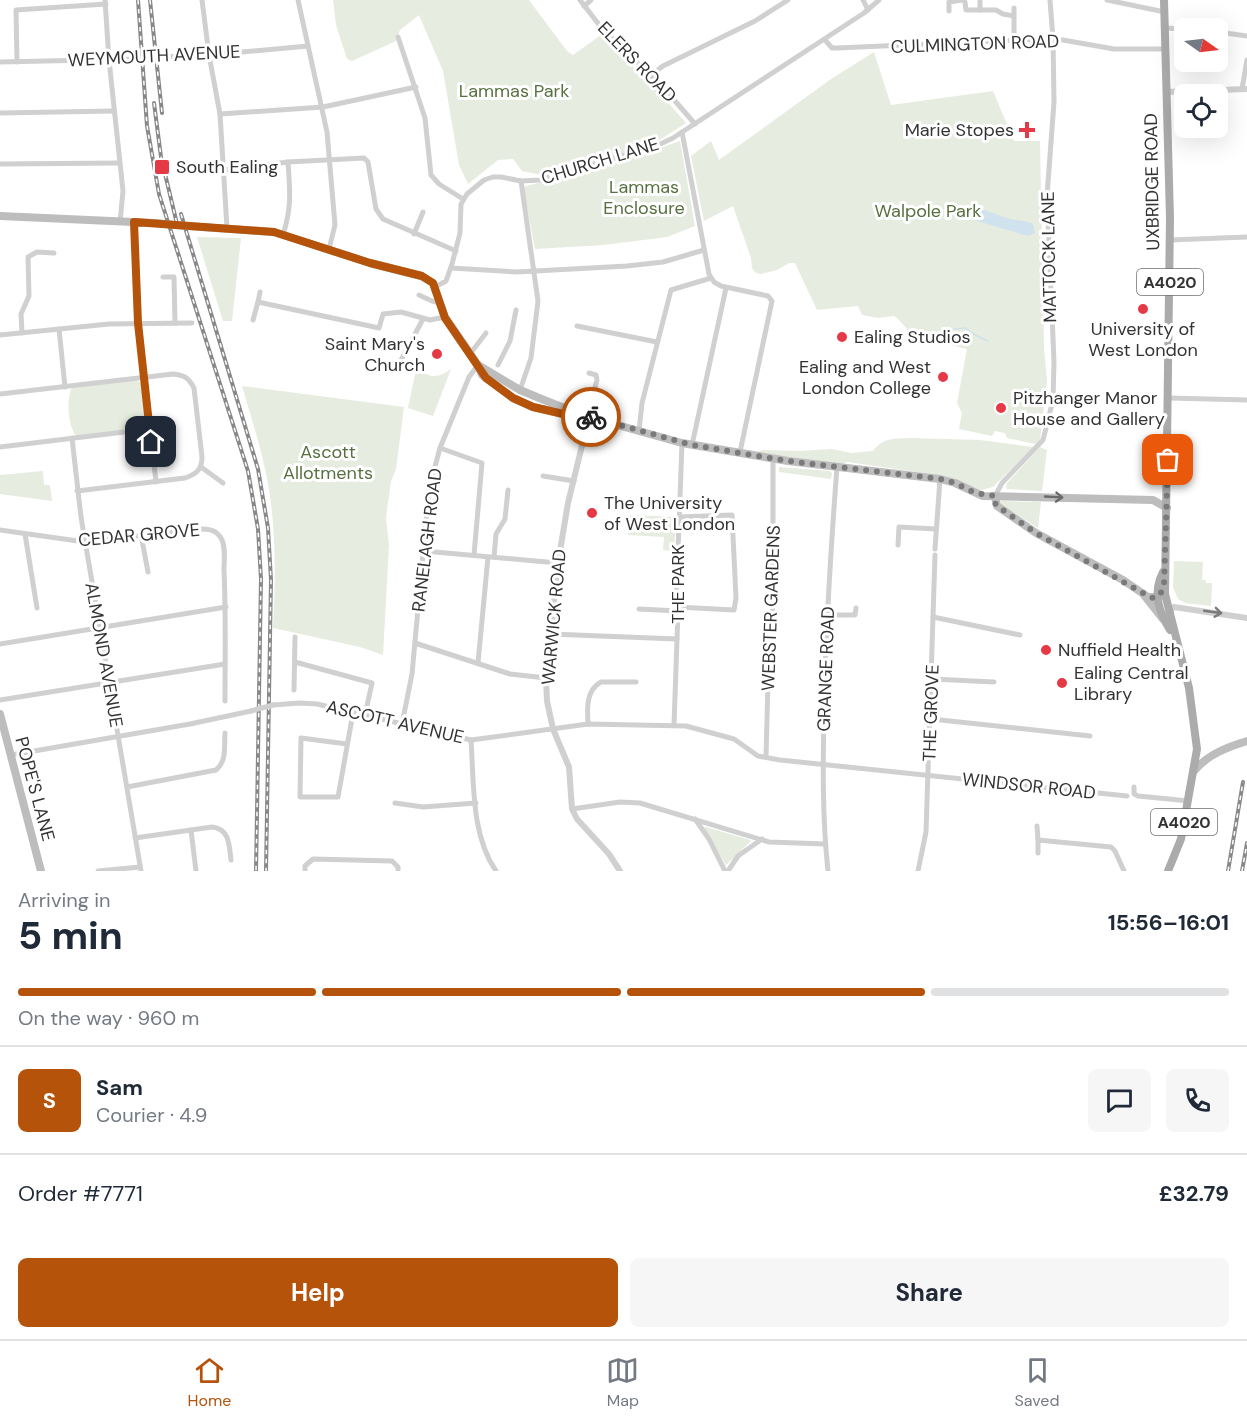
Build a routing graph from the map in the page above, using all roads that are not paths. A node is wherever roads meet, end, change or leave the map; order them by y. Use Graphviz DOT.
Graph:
graph roads {
  1 [pos="202,0"];
  2 [pos="298,0"];
  3 [pos="580,0"];
  4 [pos="591,0"];
  5 [pos="788,0"];
  6 [pos="863,0"];
  7 [pos="879,0"];
  8 [pos="980,0"];
  9 [pos="1050,0"];
  10 [pos="1107,0"];
  11 [pos="1164,0"];
  12 [pos="106,2"];
  13 [pos="779,2"];
  14 [pos="1124,3"];
  15 [pos="584,6"];
  16 [pos="1014,8"];
  17 [pos="868,10"];
  18 [pos="980,10"];
  19 [pos="949,11"];
  20 [pos="1164,12"];
  21 [pos="1014,16"];
  22 [pos="1164,28"];
  23 [pos="1174,28"];
  24 [pos="1228,33"];
  25 [pos="1247,36"];
  26 [pos="398,37"];
  27 [pos="1053,39"];
  28 [pos="825,40"];
  29 [pos="1014,40"];
  30 [pos="308,46"];
  31 [pos="1165,49"];
  32 [pos="209,55"];
  33 [pos="109,60"];
  34 [pos="1247,60"];
  35 [pos="0,62"];
  36 [pos="17,62"];
  37 [pos="651,75"];
  38 [pos="416,87"];
  39 [pos="1245,89"];
  40 [pos="1166,92"];
  41 [pos="323,107"];
  42 [pos="114,111"];
  43 [pos="0,113"];
  44 [pos="220,114"];
  45 [pos="694,124"];
  46 [pos="682,132"];
  47 [pos="330,160"];
  48 [pos="288,162"];
  49 [pos="120,163"];
  50 [pos="0,164"];
  51 [pos="224,170"];
  52 [pos="521,181"];
  53 [pos="463,199"];
  54 [pos="423,212"];
  55 [pos="0,216"];
  56 [pos="120,222"];
  57 [pos="134,222"];
  58 [pos="227,228"];
  59 [pos="414,234"];
  60 [pos="284,235"];
  61 [pos="1247,237"];
  62 [pos="1170,240"];
  63 [pos="328,249"];
  64 [pos="704,250"];
  65 [pos="456,251"];
  66 [pos="54,253"];
  67 [pos="451,268"];
  68 [pos="533,271"];
  69 [pos="163,278"];
  70 [pos="711,278"];
  71 [pos="435,287"];
  72 [pos="726,288"];
  73 [pos="260,292"];
  74 [pos="419,295"];
  75 [pos="258,302"];
  76 [pos="440,303"];
  77 [pos="516,310"];
  78 [pos="445,318"];
  79 [pos="253,320"];
  80 [pos="423,320"];
  81 [pos="138,323"];
  82 [pos="175,323"];
  83 [pos="192,323"];
  84 [pos="578,326"];
  85 [pos="59,329"];
  86 [pos="22,333"];
  87 [pos="486,333"];
  88 [pos="0,335"];
  89 [pos="657,342"];
  90 [pos="470,354"];
  91 [pos="399,364"];
  92 [pos="478,365"];
  93 [pos="496,369"];
  94 [pos="588,373"];
  95 [pos="144,377"];
  96 [pos="65,387"];
  97 [pos="520,390"];
  98 [pos="0,394"];
  99 [pos="1168,398"];
  100 [pos="1247,400"];
  101 [pos="587,416"];
  102 [pos="149,429"];
  103 [pos="639,431"];
  104 [pos="72,438"];
  105 [pos="682,442"];
  106 [pos="692,445"];
  107 [pos="0,447"];
  108 [pos="440,448"];
  109 [pos="740,452"];
  110 [pos="773,459"];
  111 [pos="201,467"];
  112 [pos="837,467"];
  113 [pos="543,476"];
  114 [pos="940,479"];
  115 [pos="574,481"];
  116 [pos="156,482"];
  117 [pos="223,483"];
  118 [pos="508,490"];
  119 [pos="77,491"];
  120 [pos="1167,491"];
  121 [pos="995,496"];
  122 [pos="1153,500"];
  123 [pos="1167,508"];
  124 [pos="679,517"];
  125 [pos="936,529"];
  126 [pos="0,530"];
  127 [pos="25,534"];
  128 [pos="141,535"];
  129 [pos="85,542"];
  130 [pos="898,545"];
  131 [pos="424,551"];
  132 [pos="474,555"];
  133 [pos="491,557"];
  134 [pos="558,563"];
  135 [pos="1165,571"];
  136 [pos="148,572"];
  137 [pos="1164,585"];
  138 [pos="1141,592"];
  139 [pos="1157,597"];
  140 [pos="226,607"];
  141 [pos="1178,607"];
  142 [pos="37,608"];
  143 [pos="856,608"];
  144 [pos="639,609"];
  145 [pos="678,609"];
  146 [pos="1168,612"];
  147 [pos="827,615"];
  148 [pos="933,617"];
  149 [pos="1247,618"];
  150 [pos="1165,622"];
  151 [pos="99,628"];
  152 [pos="550,634"];
  153 [pos="1020,635"];
  154 [pos="295,638"];
  155 [pos="677,639"];
  156 [pos="1175,639"];
  157 [pos="415,643"];
  158 [pos="0,644"];
  159 [pos="295,662"];
  160 [pos="478,663"];
  161 [pos="225,664"];
  162 [pos="546,678"];
  163 [pos="932,679"];
  164 [pos="108,682"];
  165 [pos="636,682"];
  166 [pos="993,682"];
  167 [pos="294,690"];
  168 [pos="0,700"];
  169 [pos="225,701"];
  170 [pos="353,712"];
  171 [pos="0,714"];
  172 [pos="365,715"];
  173 [pos="931,719"];
  174 [pos="402,724"];
  175 [pos="588,724"];
  176 [pos="674,725"];
  177 [pos="553,729"];
  178 [pos="225,733"];
  179 [pos="118,736"];
  180 [pos="1090,736"];
  181 [pos="471,740"];
  182 [pos="1247,741"];
  183 [pos="347,744"];
  184 [pos="1197,748"];
  185 [pos="1216,753"];
  186 [pos="11,754"];
  187 [pos="766,757"];
  188 [pos="823,764"];
  189 [pos="1194,771"];
  190 [pos="928,776"];
  191 [pos="127,787"];
  192 [pos="1134,787"];
  193 [pos="1127,796"];
  194 [pos="1189,801"];
  195 [pos="395,802"];
  196 [pos="476,803"];
  197 [pos="572,809"];
  198 [pos="695,819"];
  199 [pos="1037,826"];
  200 [pos="191,830"];
  201 [pos="135,837"];
  202 [pos="762,839"];
  203 [pos="1038,840"];
  204 [pos="825,844"];
  205 [pos="1038,853"];
  206 [pos="231,860"];
  207 [pos="140,869"];
  208 [pos="41,871"];
  209 [pos="98,871"];
  210 [pos="196,871"];
  211 [pos="305,871"];
  212 [pos="398,871"];
  213 [pos="496,871"];
  214 [pos="620,871"];
  215 [pos="726,871"];
  216 [pos="828,871"];
  217 [pos="918,871"];
  218 [pos="1124,871"];
  219 [pos="1168,871"];
  1 -- 32 [label="street"];
  2 -- 30 [label="street"];
  3 -- 15 [label="street, ELERS ROAD"];
  4 -- 15 [label="street"];
  5 -- 13 [label="street"];
  6 -- 17 [label="street"];
  7 -- 17 [label="street"];
  8 -- 18 [label="street"];
  9 -- 27 [label="street, MATTOCK LANE"];
  10 -- 14 [label="street"];
  11 -- 20 [label="main road, UXBRIDGE ROAD / A4020"];
  12 -- 33 [label="street"];
  12 -- 36 [label="street"];
  13 -- 37 [label="street"];
  14 -- 20 [label="street"];
  15 -- 37 [label="street, ELERS ROAD"];
  16 -- 21 [label="street"];
  17 -- 28 [label="street"];
  18 -- 19 [label="street"];
  18 -- 21 [label="street"];
  20 -- 22 [label="main road, UXBRIDGE ROAD / A4020"];
  21 -- 29 [label="street"];
  22 -- 23 [label="street"];
  22 -- 31 [label="main road, UXBRIDGE ROAD / A4020"];
  24 -- 25 [label="street"];
  26 -- 38 [label="street"];
  27 -- 29 [label="street, CULMINGTON ROAD"];
  27 -- 31 [label="street, CULMINGTON ROAD"];
  27 -- 121 [label="street, MATTOCK LANE"];
  28 -- 29 [label="street, CULMINGTON ROAD"];
  28 -- 45 [label="street"];
  30 -- 32 [label="street, WEYMOUTH AVENUE"];
  30 -- 41 [label="street"];
  31 -- 40 [label="main road, UXBRIDGE ROAD / A4020"];
  32 -- 33 [label="street, WEYMOUTH AVENUE, bridge"];
  32 -- 44 [label="street"];
  33 -- 36 [label="street, WEYMOUTH AVENUE"];
  33 -- 42 [label="street"];
  34 -- 39 [label="street"];
  35 -- 36 [label="street, WEYMOUTH AVENUE"];
  37 -- 45 [label="street, ELERS ROAD"];
  38 -- 41 [label="street"];
  38 -- 53 [label="street"];
  39 -- 40 [label="street"];
  40 -- 62 [label="main road, UXBRIDGE ROAD / A4020"];
  41 -- 44 [label="street"];
  41 -- 47 [label="street"];
  42 -- 43 [label="street"];
  42 -- 49 [label="street"];
  44 -- 51 [label="street"];
  45 -- 46 [label="street, CHURCH LANE"];
  46 -- 52 [label="street, CHURCH LANE"];
  46 -- 64 [label="street"];
  47 -- 48 [label="street"];
  47 -- 59 [label="street"];
  47 -- 63 [label="street"];
  48 -- 51 [label="street"];
  48 -- 60 [label="street"];
  49 -- 50 [label="street"];
  49 -- 56 [label="street"];
  51 -- 58 [label="street"];
  52 -- 53 [label="street, CHURCH LANE"];
  52 -- 68 [label="street"];
  53 -- 65 [label="street"];
  54 -- 59 [label="street"];
  55 -- 56 [label="main road"];
  56 -- 57 [label="main road"];
  57 -- 58 [label="main road, bridge"];
  57 -- 81 [label="street"];
  58 -- 60 [label="main road"];
  59 -- 65 [label="street"];
  60 -- 63 [label="main road"];
  61 -- 62 [label="street"];
  62 -- 99 [label="main road, UXBRIDGE ROAD / A4020"];
  63 -- 71 [label="main road"];
  64 -- 68 [label="street"];
  64 -- 70 [label="street"];
  65 -- 67 [label="street"];
  66 -- 86 [label="street"];
  67 -- 68 [label="street"];
  67 -- 71 [label="street"];
  68 -- 97 [label="street"];
  69 -- 82 [label="street"];
  70 -- 72 [label="street"];
  70 -- 89 [label="street"];
  71 -- 76 [label="main road"];
  72 -- 106 [label="street"];
  72 -- 109 [label="street"];
  73 -- 75 [label="street"];
  74 -- 76 [label="street"];
  75 -- 79 [label="street"];
  75 -- 80 [label="street"];
  76 -- 78 [label="main road"];
  77 -- 93 [label="street"];
  78 -- 80 [label="street"];
  78 -- 90 [label="main road"];
  80 -- 91 [label="street"];
  81 -- 82 [label="street"];
  81 -- 85 [label="street"];
  81 -- 95 [label="street"];
  82 -- 83 [label="street"];
  84 -- 89 [label="street"];
  85 -- 86 [label="street"];
  85 -- 96 [label="street"];
  86 -- 88 [label="street"];
  87 -- 90 [label="street"];
  89 -- 103 [label="street"];
  90 -- 92 [label="main road"];
  92 -- 93 [label="main road"];
  92 -- 101 [label="main road"];
  92 -- 108 [label="street, RANELAGH ROAD"];
  93 -- 97 [label="main road"];
  94 -- 101 [label="street"];
  95 -- 96 [label="street"];
  95 -- 102 [label="street"];
  95 -- 111 [label="street"];
  96 -- 98 [label="street"];
  97 -- 101 [label="main road"];
  99 -- 100 [label="street"];
  99 -- 120 [label="main road, A4020"];
  101 -- 103 [label="main road"];
  101 -- 115 [label="street, WARWICK ROAD"];
  102 -- 104 [label="street"];
  102 -- 116 [label="street"];
  103 -- 105 [label="main road"];
  104 -- 107 [label="street"];
  104 -- 119 [label="street, ALMOND AVENUE"];
  105 -- 106 [label="main road"];
  105 -- 124 [label="street, THE PARK"];
  106 -- 109 [label="main road"];
  108 -- 131 [label="street, RANELAGH ROAD"];
  108 -- 132 [label="street"];
  109 -- 110 [label="main road"];
  110 -- 112 [label="main road"];
  110 -- 187 [label="street, WEBSTER GARDENS"];
  111 -- 116 [label="street"];
  111 -- 117 [label="street"];
  112 -- 114 [label="main road"];
  112 -- 147 [label="street, GRANGE ROAD"];
  113 -- 115 [label="street"];
  114 -- 121 [label="main road"];
  114 -- 125 [label="street, THE GROVE"];
  115 -- 134 [label="street, WARWICK ROAD"];
  116 -- 119 [label="street"];
  118 -- 133 [label="street"];
  119 -- 129 [label="street, ALMOND AVENUE"];
  120 -- 122 [label="main road"];
  120 -- 123 [label="main road, A4020"];
  121 -- 122 [label="main road, one-way"];
  121 -- 138 [label="main road"];
  122 -- 123 [label="main road"];
  123 -- 135 [label="main road, A4020"];
  124 -- 145 [label="street, THE PARK"];
  124 -- 145 [label="street"];
  125 -- 130 [label="street"];
  125 -- 148 [label="street, THE GROVE"];
  126 -- 127 [label="street, CEDAR GROVE"];
  127 -- 129 [label="street, CEDAR GROVE"];
  127 -- 142 [label="street"];
  128 -- 129 [label="street, CEDAR GROVE"];
  128 -- 136 [label="street"];
  128 -- 140 [label="street, CEDAR GROVE"];
  129 -- 151 [label="street, ALMOND AVENUE"];
  131 -- 132 [label="street"];
  131 -- 157 [label="street, RANELAGH ROAD"];
  132 -- 133 [label="street"];
  133 -- 134 [label="street"];
  133 -- 160 [label="street"];
  134 -- 152 [label="street, WARWICK ROAD"];
  135 -- 137 [label="main road, A4020"];
  135 -- 139 [label="main road, A4020"];
  135 -- 141 [label="street"];
  137 -- 139 [label="main road"];
  137 -- 146 [label="main road, A4020"];
  138 -- 139 [label="main road"];
  138 -- 150 [label="main road"];
  139 -- 150 [label="main road, A4020"];
  140 -- 151 [label="street"];
  140 -- 161 [label="street, CEDAR GROVE"];
  141 -- 146 [label="street"];
  141 -- 149 [label="street, one-way"];
  143 -- 147 [label="street"];
  144 -- 145 [label="street"];
  145 -- 155 [label="street, THE PARK"];
  146 -- 150 [label="street"];
  146 -- 156 [label="main road, A4020"];
  147 -- 188 [label="street, GRANGE ROAD"];
  148 -- 153 [label="street"];
  148 -- 163 [label="street, THE GROVE"];
  150 -- 156 [label="main road, A4020"];
  151 -- 158 [label="street"];
  151 -- 164 [label="street, ALMOND AVENUE"];
  152 -- 155 [label="street"];
  152 -- 162 [label="street, WARWICK ROAD"];
  154 -- 159 [label="street"];
  155 -- 176 [label="street, THE PARK"];
  156 -- 184 [label="main road, A4020"];
  157 -- 160 [label="street"];
  157 -- 174 [label="street, RANELAGH ROAD"];
  159 -- 167 [label="street"];
  159 -- 172 [label="street"];
  160 -- 162 [label="street"];
  161 -- 164 [label="street"];
  161 -- 169 [label="street, CEDAR GROVE"];
  162 -- 177 [label="street, WARWICK ROAD"];
  163 -- 166 [label="street"];
  163 -- 173 [label="street, THE GROVE"];
  164 -- 168 [label="street"];
  164 -- 179 [label="street, ALMOND AVENUE"];
  165 -- 175 [label="street"];
  170 -- 172 [label="street, ASCOTT AVENUE"];
  170 -- 179 [label="street, ASCOTT AVENUE, bridge"];
  170 -- 183 [label="street"];
  171 -- 186 [label="main road, POPE'S LANE"];
  172 -- 174 [label="street, ASCOTT AVENUE"];
  173 -- 180 [label="street"];
  173 -- 190 [label="street, THE GROVE"];
  174 -- 181 [label="street, ASCOTT AVENUE"];
  175 -- 176 [label="street, ASCOTT AVENUE"];
  175 -- 177 [label="street, ASCOTT AVENUE"];
  176 -- 187 [label="street, ASCOTT AVENUE"];
  177 -- 181 [label="street, ASCOTT AVENUE"];
  177 -- 197 [label="street, WARWICK ROAD"];
  178 -- 191 [label="street"];
  179 -- 186 [label="street, ASCOTT AVENUE"];
  179 -- 191 [label="street, ALMOND AVENUE"];
  181 -- 196 [label="street"];
  182 -- 185 [label="main road"];
  183 -- 183 [label="street"];
  184 -- 185 [label="main road"];
  184 -- 189 [label="main road, A4020"];
  185 -- 189 [label="main road"];
  186 -- 208 [label="main road, POPE'S LANE"];
  187 -- 188 [label="street, WINDSOR ROAD"];
  188 -- 190 [label="street, WINDSOR ROAD"];
  188 -- 204 [label="street, GRANGE ROAD"];
  189 -- 194 [label="main road, A4020"];
  190 -- 193 [label="street, WINDSOR ROAD"];
  190 -- 217 [label="street, THE GROVE"];
  191 -- 201 [label="street, ALMOND AVENUE"];
  192 -- 194 [label="street"];
  194 -- 219 [label="main road, A4020"];
  195 -- 196 [label="street"];
  196 -- 213 [label="street"];
  197 -- 198 [label="street"];
  197 -- 214 [label="street"];
  198 -- 202 [label="street"];
  198 -- 215 [label="street"];
  199 -- 203 [label="street"];
  200 -- 201 [label="street"];
  200 -- 206 [label="street"];
  200 -- 210 [label="street"];
  201 -- 207 [label="street, ALMOND AVENUE"];
  202 -- 204 [label="street"];
  202 -- 215 [label="street"];
  203 -- 205 [label="street"];
  203 -- 218 [label="street"];
  204 -- 216 [label="street, GRANGE ROAD"];
  207 -- 209 [label="street"];
  211 -- 212 [label="street"];
}
